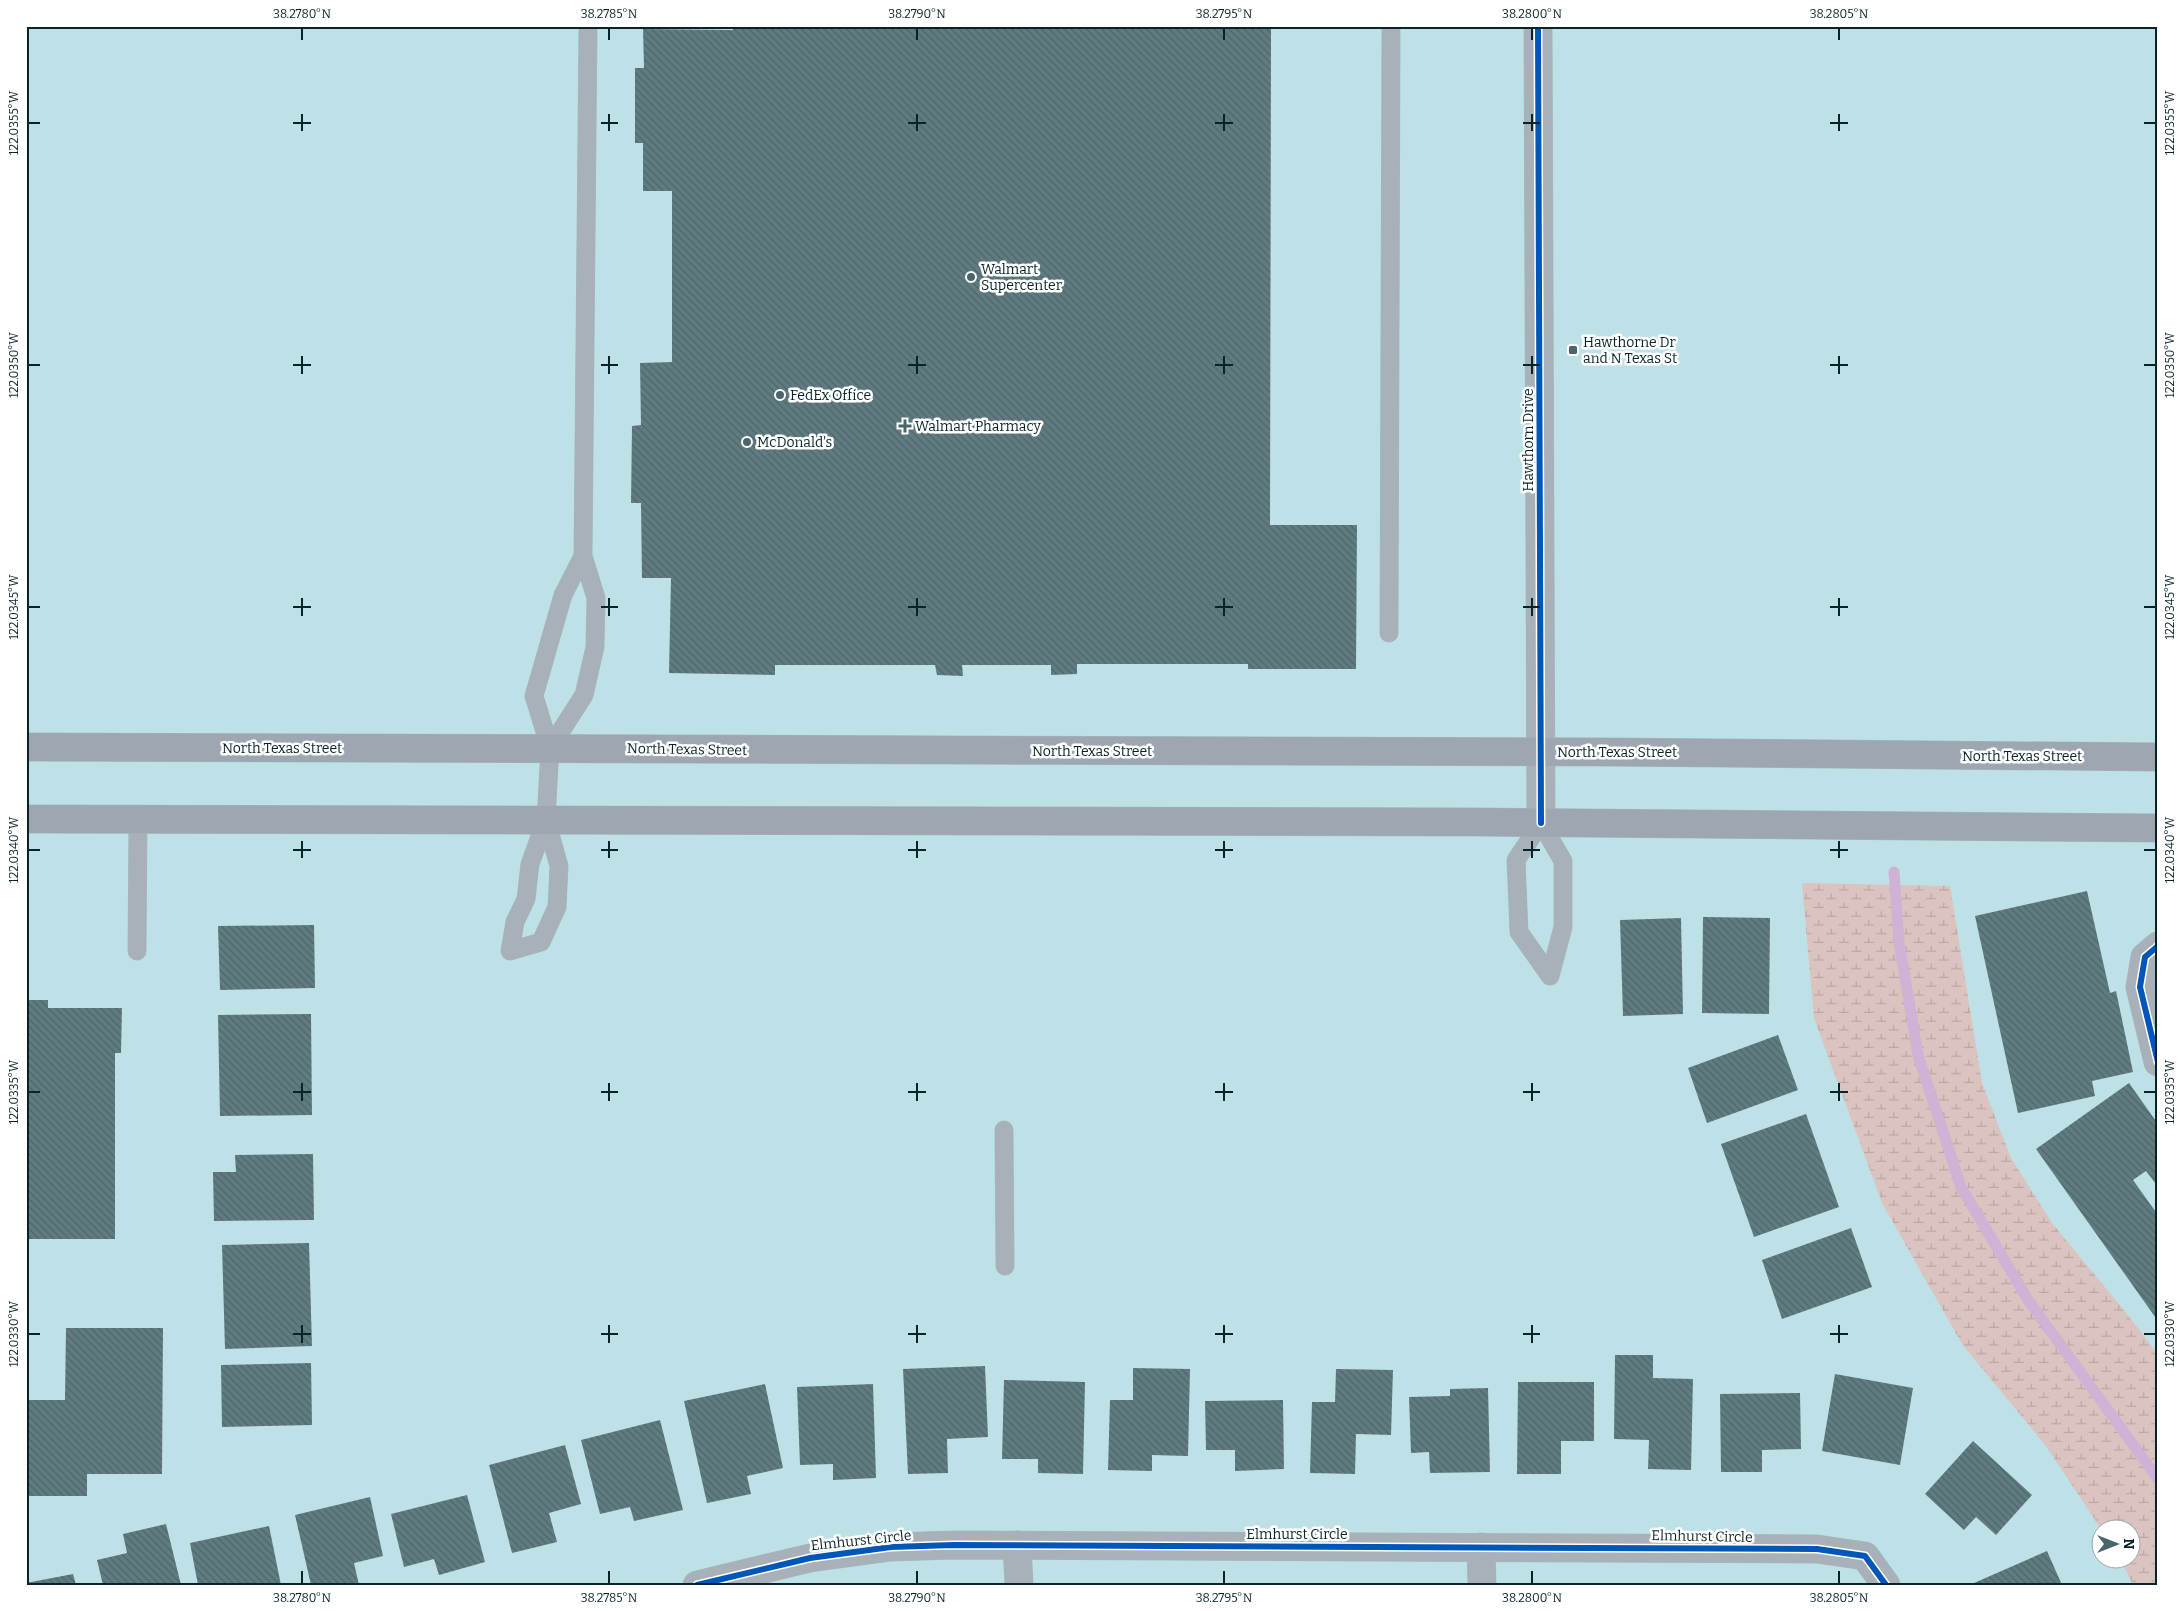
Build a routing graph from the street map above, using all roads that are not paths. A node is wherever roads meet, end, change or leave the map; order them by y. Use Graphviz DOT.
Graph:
graph roads {
  1 [pos="588,26"];
  2 [pos="1391,26"];
  3 [pos="1538,26"];
  4 [pos="583,556"];
  5 [pos="1389,633"];
  6 [pos="26,747"];
  7 [pos="550,748"];
  8 [pos="1541,752"];
  9 [pos="2158,757"];
  10 [pos="138,818"];
  11 [pos="26,819"];
  12 [pos="546,820"];
  13 [pos="1542,823"];
  14 [pos="2158,828"];
  15 [pos="2158,946"];
  16 [pos="137,951"];
  17 [pos="2158,1062"];
  18 [pos="1004,1130"];
  19 [pos="1005,1266"];
  20 [pos="1017,1546"];
  21 [pos="1481,1547"];
  22 [pos="697,1585"];
  23 [pos="1019,1585"];
  24 [pos="1482,1585"];
  25 [pos="1886,1585"];
  1 -- 4 [label="lane"];
  2 -- 5 [label="lane"];
  3 -- 8 [label="street, Hawthorn Drive"];
  4 -- 7 [label="lane"];
  4 -- 7 [label="lane"];
  6 -- 7 [label="main road, North Texas Street"];
  7 -- 8 [label="main road, North Texas Street"];
  7 -- 12 [label="lane"];
  8 -- 9 [label="main road, North Texas Street"];
  8 -- 13 [label="street, Hawthorn Drive"];
  10 -- 11 [label="main road"];
  10 -- 12 [label="main road"];
  10 -- 16 [label="lane"];
  12 -- 12 [label="lane"];
  12 -- 13 [label="main road"];
  13 -- 13 [label="lane"];
  13 -- 14 [label="main road"];
  15 -- 17 [label="street"];
  18 -- 19 [label="lane"];
  20 -- 21 [label="street, Elmhurst Circle"];
  20 -- 22 [label="street, Elmhurst Circle"];
  20 -- 23 [label="street"];
  21 -- 24 [label="street"];
  21 -- 25 [label="street, Elmhurst Circle"];
}
